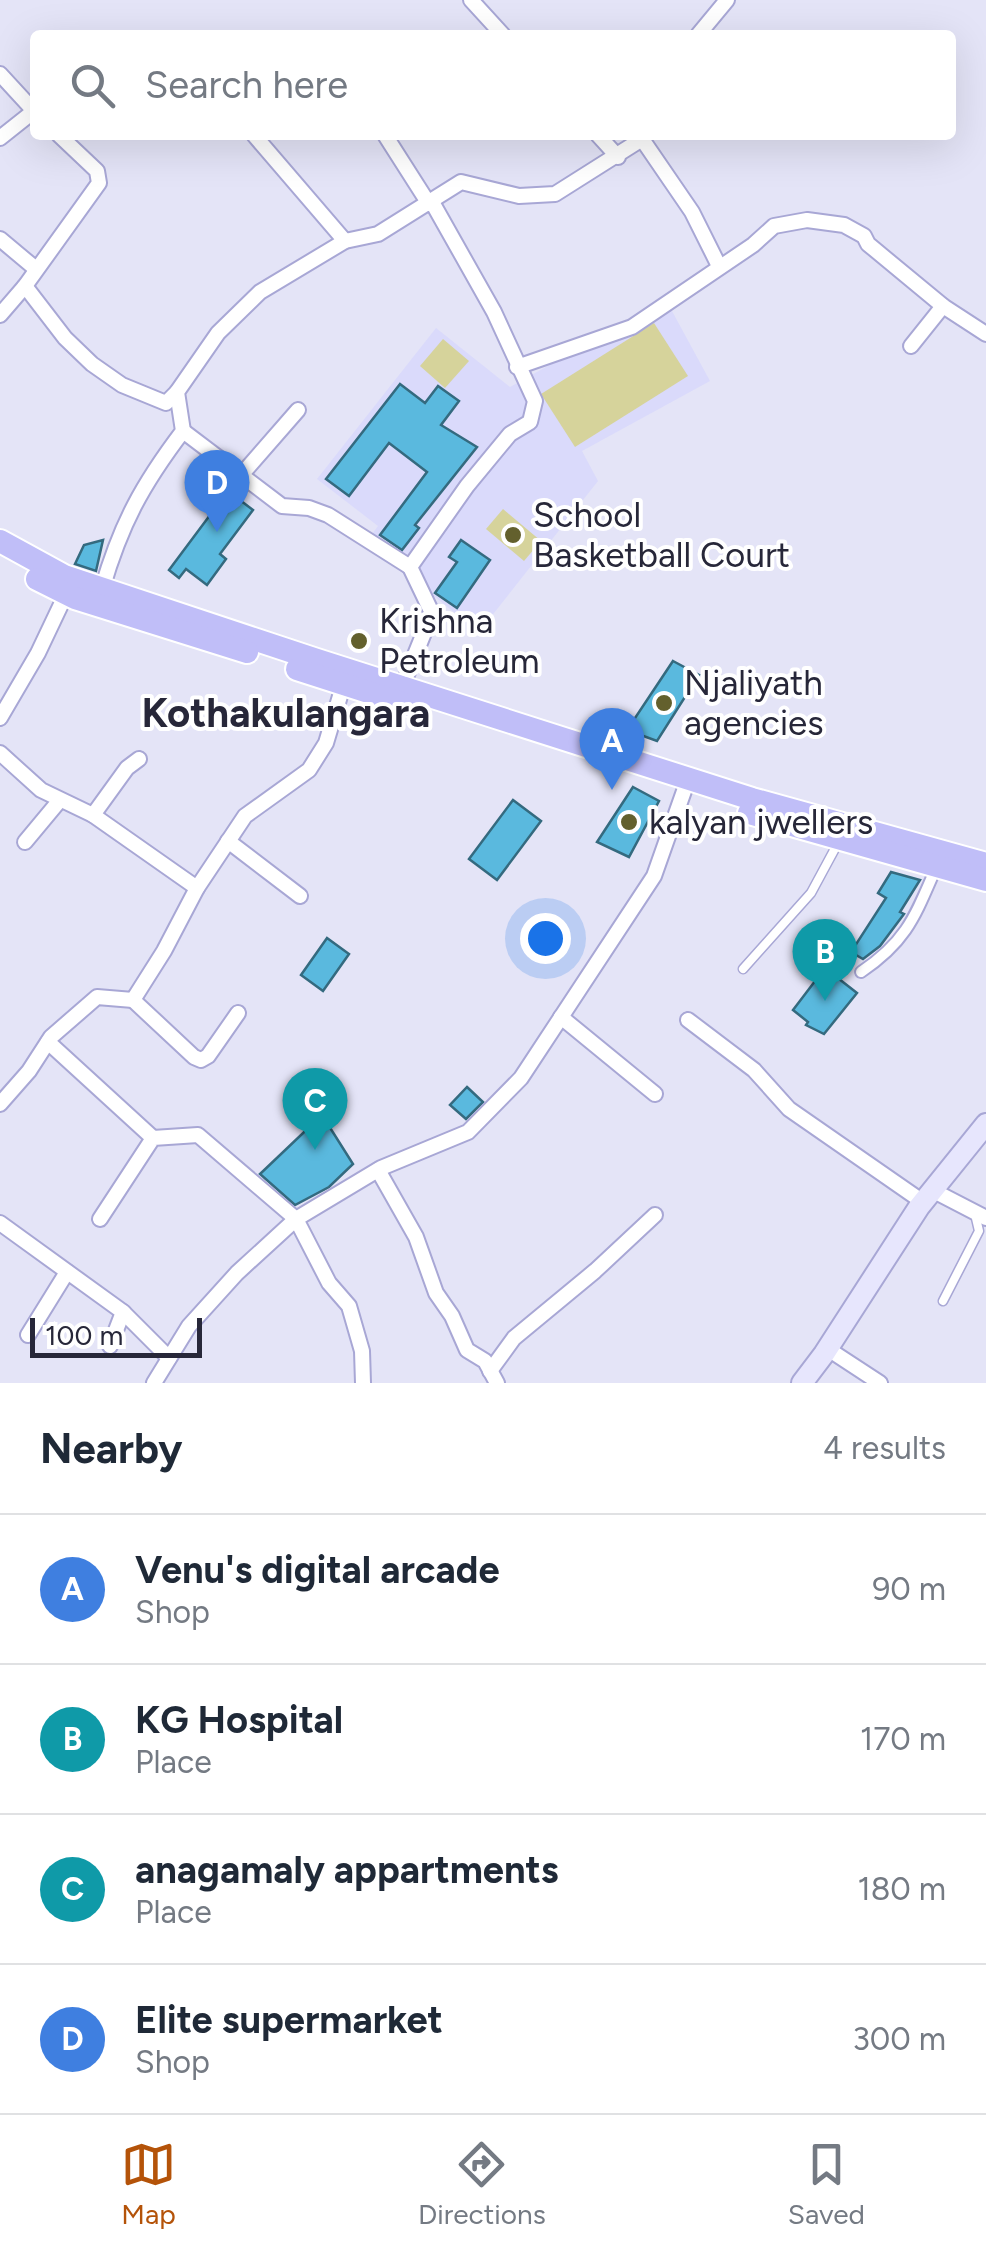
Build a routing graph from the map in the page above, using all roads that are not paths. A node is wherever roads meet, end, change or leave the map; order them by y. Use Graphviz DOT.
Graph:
graph roads {
  1 [pos="470,0"];
  2 [pos="727,0"];
  3 [pos="499,30"];
  4 [pos="702,30"];
  5 [pos="0,74"];
  6 [pos="30,107"];
  7 [pos="30,114"];
  8 [pos="0,138"];
  9 [pos="65,140"];
  10 [pos="258,140"];
  11 [pos="388,140"];
  12 [pos="603,140"];
  13 [pos="640,140"];
  14 [pos="646,140"];
  15 [pos="618,157"];
  16 [pos="430,203"];
  17 [pos="0,239"];
  18 [pos="344,240"];
  19 [pos="719,266"];
  20 [pos="36,269"];
  21 [pos="26,286"];
  22 [pos="943,306"];
  23 [pos="0,315"];
  24 [pos="986,334"];
  25 [pos="911,346"];
  26 [pos="517,367"];
  27 [pos="178,392"];
  28 [pos="298,410"];
  29 [pos="183,431"];
  30 [pos="243,473"];
  31 [pos="0,541"];
  32 [pos="0,559"];
  33 [pos="410,567"];
  34 [pos="102,589"];
  35 [pos="66,594"];
  36 [pos="343,686"];
  37 [pos="402,687"];
  38 [pos="0,718"];
  39 [pos="0,754"];
  40 [pos="139,759"];
  41 [pos="684,792"];
  42 [pos="60,800"];
  43 [pos="93,815"];
  44 [pos="840,839"];
  45 [pos="228,840"];
  46 [pos="26,842"];
  47 [pos="986,864"];
  48 [pos="936,867"];
  49 [pos="986,880"];
  50 [pos="198,888"];
  51 [pos="300,896"];
  52 [pos="742,969"];
  53 [pos="861,972"];
  54 [pos="132,1000"];
  55 [pos="238,1013"];
  56 [pos="561,1017"];
  57 [pos="688,1020"];
  58 [pos="48,1042"];
  59 [pos="656,1094"];
  60 [pos="0,1104"];
  61 [pos="986,1124"];
  62 [pos="153,1138"];
  63 [pos="378,1170"];
  64 [pos="928,1196"];
  65 [pos="655,1215"];
  66 [pos="981,1216"];
  67 [pos="100,1219"];
  68 [pos="296,1219"];
  69 [pos="0,1223"];
  70 [pos="67,1272"];
  71 [pos="943,1301"];
  72 [pos="124,1312"];
  73 [pos="28,1334"];
  74 [pos="110,1346"];
  75 [pos="828,1349"];
  76 [pos="169,1358"];
  77 [pos="493,1377"];
  78 [pos="154,1383"];
  79 [pos="363,1383"];
  80 [pos="802,1383"];
  81 [pos="880,1383"];
  1 -- 3 [label="street"];
  2 -- 4 [label="street"];
  5 -- 6 [label="street"];
  7 -- 8 [label="street"];
  9 -- 20 [label="street"];
  10 -- 18 [label="street"];
  11 -- 16 [label="street"];
  12 -- 15 [label="street"];
  13 -- 15 [label="street"];
  14 -- 19 [label="street"];
  15 -- 16 [label="street"];
  16 -- 18 [label="street"];
  16 -- 26 [label="street"];
  17 -- 20 [label="street"];
  18 -- 27 [label="street"];
  19 -- 22 [label="street"];
  19 -- 26 [label="street"];
  20 -- 21 [label="street"];
  21 -- 23 [label="street"];
  21 -- 27 [label="street"];
  22 -- 24 [label="street"];
  22 -- 25 [label="street"];
  26 -- 33 [label="street"];
  27 -- 29 [label="street"];
  28 -- 30 [label="street"];
  29 -- 30 [label="street"];
  29 -- 34 [label="street"];
  30 -- 33 [label="street"];
  31 -- 34 [label="highway"];
  32 -- 35 [label="highway"];
  33 -- 37 [label="street"];
  34 -- 37 [label="highway"];
  35 -- 36 [label="highway"];
  35 -- 38 [label="street"];
  36 -- 41 [label="highway"];
  36 -- 45 [label="street"];
  37 -- 47 [label="highway"];
  39 -- 42 [label="street"];
  40 -- 43 [label="street"];
  41 -- 44 [label="highway"];
  41 -- 56 [label="street"];
  42 -- 43 [label="street"];
  42 -- 46 [label="street"];
  43 -- 50 [label="street"];
  44 -- 48 [label="highway"];
  44 -- 52 [label="lane"];
  45 -- 50 [label="street"];
  45 -- 51 [label="street"];
  48 -- 49 [label="highway"];
  48 -- 53 [label="street"];
  50 -- 54 [label="street"];
  54 -- 55 [label="street"];
  54 -- 58 [label="street"];
  56 -- 59 [label="street"];
  56 -- 63 [label="street"];
  57 -- 64 [label="street"];
  58 -- 60 [label="street"];
  58 -- 62 [label="street"];
  61 -- 64 [label="main road"];
  62 -- 67 [label="street"];
  62 -- 68 [label="street"];
  63 -- 68 [label="street"];
  63 -- 77 [label="street"];
  64 -- 66 [label="street"];
  64 -- 75 [label="main road"];
  65 -- 77 [label="street"];
  66 -- 71 [label="lane"];
  68 -- 76 [label="street"];
  68 -- 79 [label="street"];
  69 -- 70 [label="street"];
  70 -- 72 [label="street"];
  70 -- 73 [label="street"];
  72 -- 74 [label="street"];
  72 -- 76 [label="street"];
  75 -- 80 [label="main road"];
  75 -- 81 [label="street"];
  76 -- 78 [label="street"];
}
